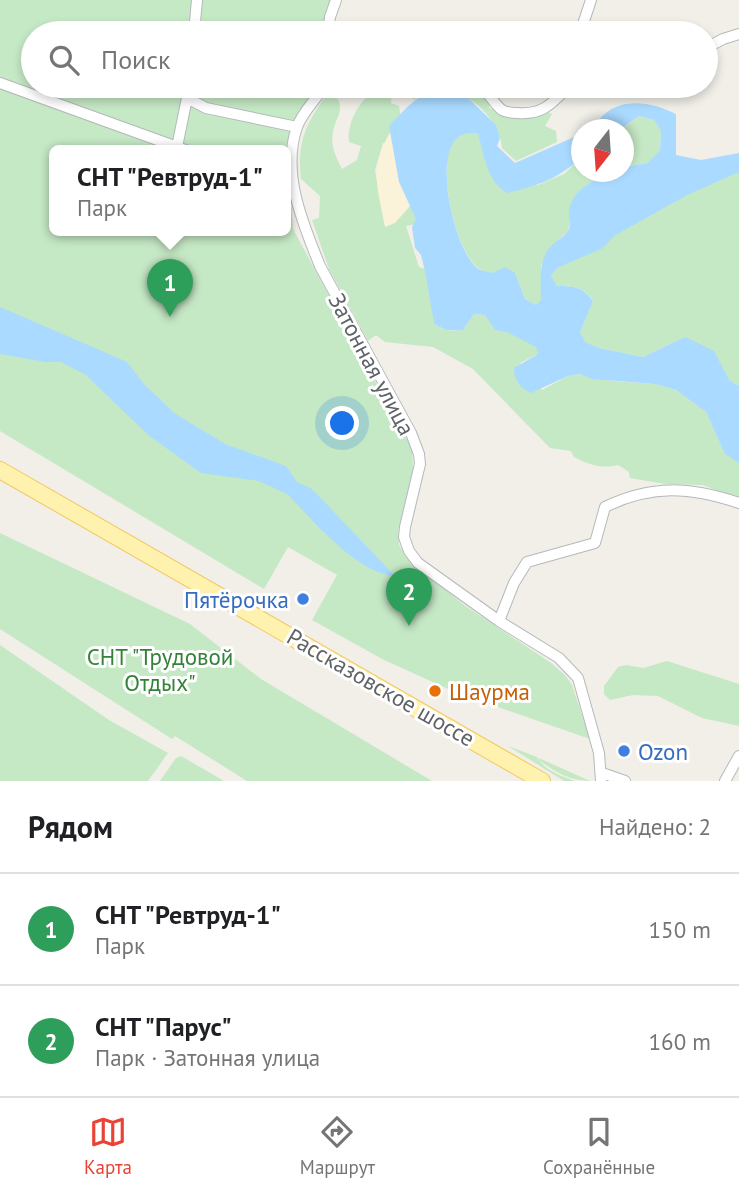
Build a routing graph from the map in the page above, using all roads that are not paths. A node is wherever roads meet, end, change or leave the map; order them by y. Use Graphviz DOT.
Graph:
graph roads {
  1 [pos="197,0"];
  2 [pos="336,0"];
  3 [pos="591,0"];
  4 [pos="195,21"];
  5 [pos="330,21"];
  6 [pos="584,21"];
  7 [pos="739,34"];
  8 [pos="718,41"];
  9 [pos="0,83"];
  10 [pos="21,91"];
  11 [pos="40,98"];
  12 [pos="187,98"];
  13 [pos="194,98"];
  14 [pos="315,98"];
  15 [pos="493,98"];
  16 [pos="558,98"];
  17 [pos="297,127"];
  18 [pos="171,145"];
  19 [pos="183,145"];
  20 [pos="291,175"];
  21 [pos="291,191"];
  22 [pos="0,470"];
  23 [pos="739,503"];
  24 [pos="499,621"];
  25 [pos="739,756"];
  26 [pos="602,777"];
  27 [pos="541,781"];
  28 [pos="625,781"];
  29 [pos="725,781"];
  1 -- 4 [label="street"];
  2 -- 5 [label="street"];
  3 -- 6 [label="street"];
  7 -- 8 [label="street"];
  9 -- 10 [label="street"];
  11 -- 18 [label="street"];
  12 -- 19 [label="street"];
  13 -- 17 [label="street"];
  14 -- 17 [label="street, Затонная улица"];
  15 -- 16 [label="street"];
  17 -- 20 [label="street, Затонная улица"];
  21 -- 24 [label="street, Затонная улица"];
  22 -- 27 [label="main road, Рассказовское шоссе"];
  23 -- 24 [label="street"];
  24 -- 26 [label="street, Затонная улица"];
  25 -- 29 [label="street"];
  26 -- 28 [label="street"];
}
